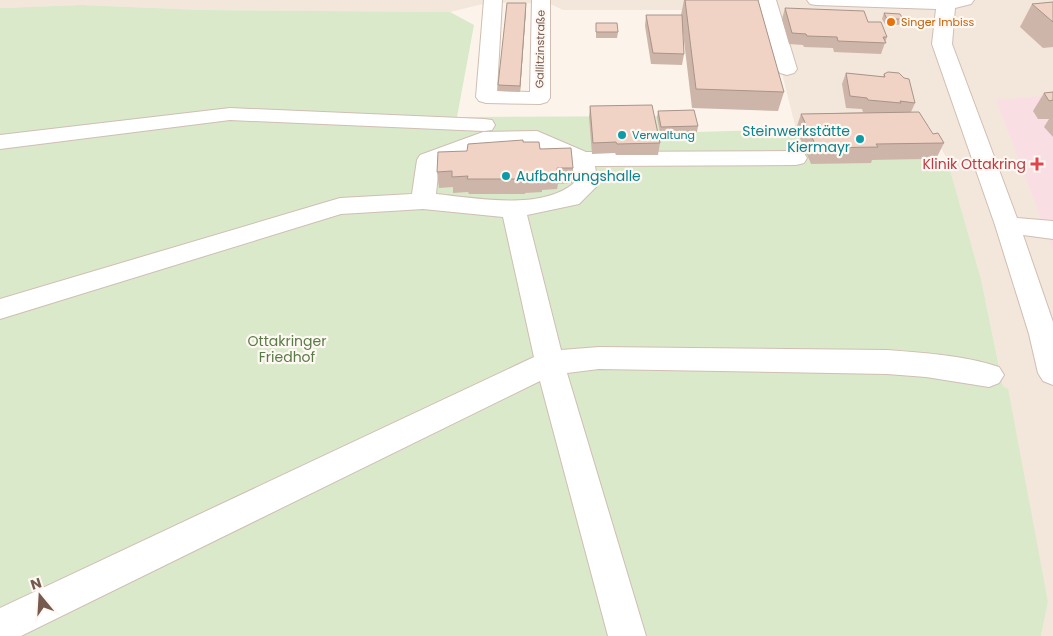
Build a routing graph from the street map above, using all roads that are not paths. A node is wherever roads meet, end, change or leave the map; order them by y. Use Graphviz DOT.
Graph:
graph roads {
  1 [pos="492,0"];
  2 [pos="541,0"];
  3 [pos="767,0"];
  4 [pos="816,0"];
  5 [pos="849,1"];
  6 [pos="955,2"];
  7 [pos="787,69"];
  8 [pos="512,98"];
  9 [pos="538,118"];
  10 [pos="484,120"];
  11 [pos="510,138"];
  12 [pos="0,142"];
  13 [pos="796,158"];
  14 [pos="583,159"];
  15 [pos="423,201"];
  16 [pos="514,210"];
  17 [pos="1007,225"];
  18 [pos="1053,230"];
  19 [pos="0,309"];
  20 [pos="550,363"];
  21 [pos="1053,373"];
  22 [pos="989,375"];
  23 [pos="0,626"];
  24 [pos="627,636"];
  1 -- 10 [label="street"];
  2 -- 9 [label="street, Gallitzinstraße"];
  3 -- 7 [label="street"];
  4 -- 5 [label="street"];
  5 -- 6 [label="street"];
  6 -- 17 [label="street"];
  8 -- 9 [label="street, Gallitzinstraße"];
  8 -- 10 [label="street, Gallitzinstraße"];
  8 -- 11 [label="street"];
  9 -- 11 [label="street"];
  9 -- 14 [label="street"];
  10 -- 11 [label="street"];
  10 -- 12 [label="street"];
  10 -- 15 [label="street"];
  13 -- 14 [label="street"];
  14 -- 16 [label="street"];
  15 -- 16 [label="street"];
  15 -- 19 [label="street"];
  16 -- 20 [label="street"];
  17 -- 18 [label="street"];
  17 -- 21 [label="street"];
  20 -- 22 [label="street"];
  20 -- 23 [label="street"];
  20 -- 24 [label="street"];
}
